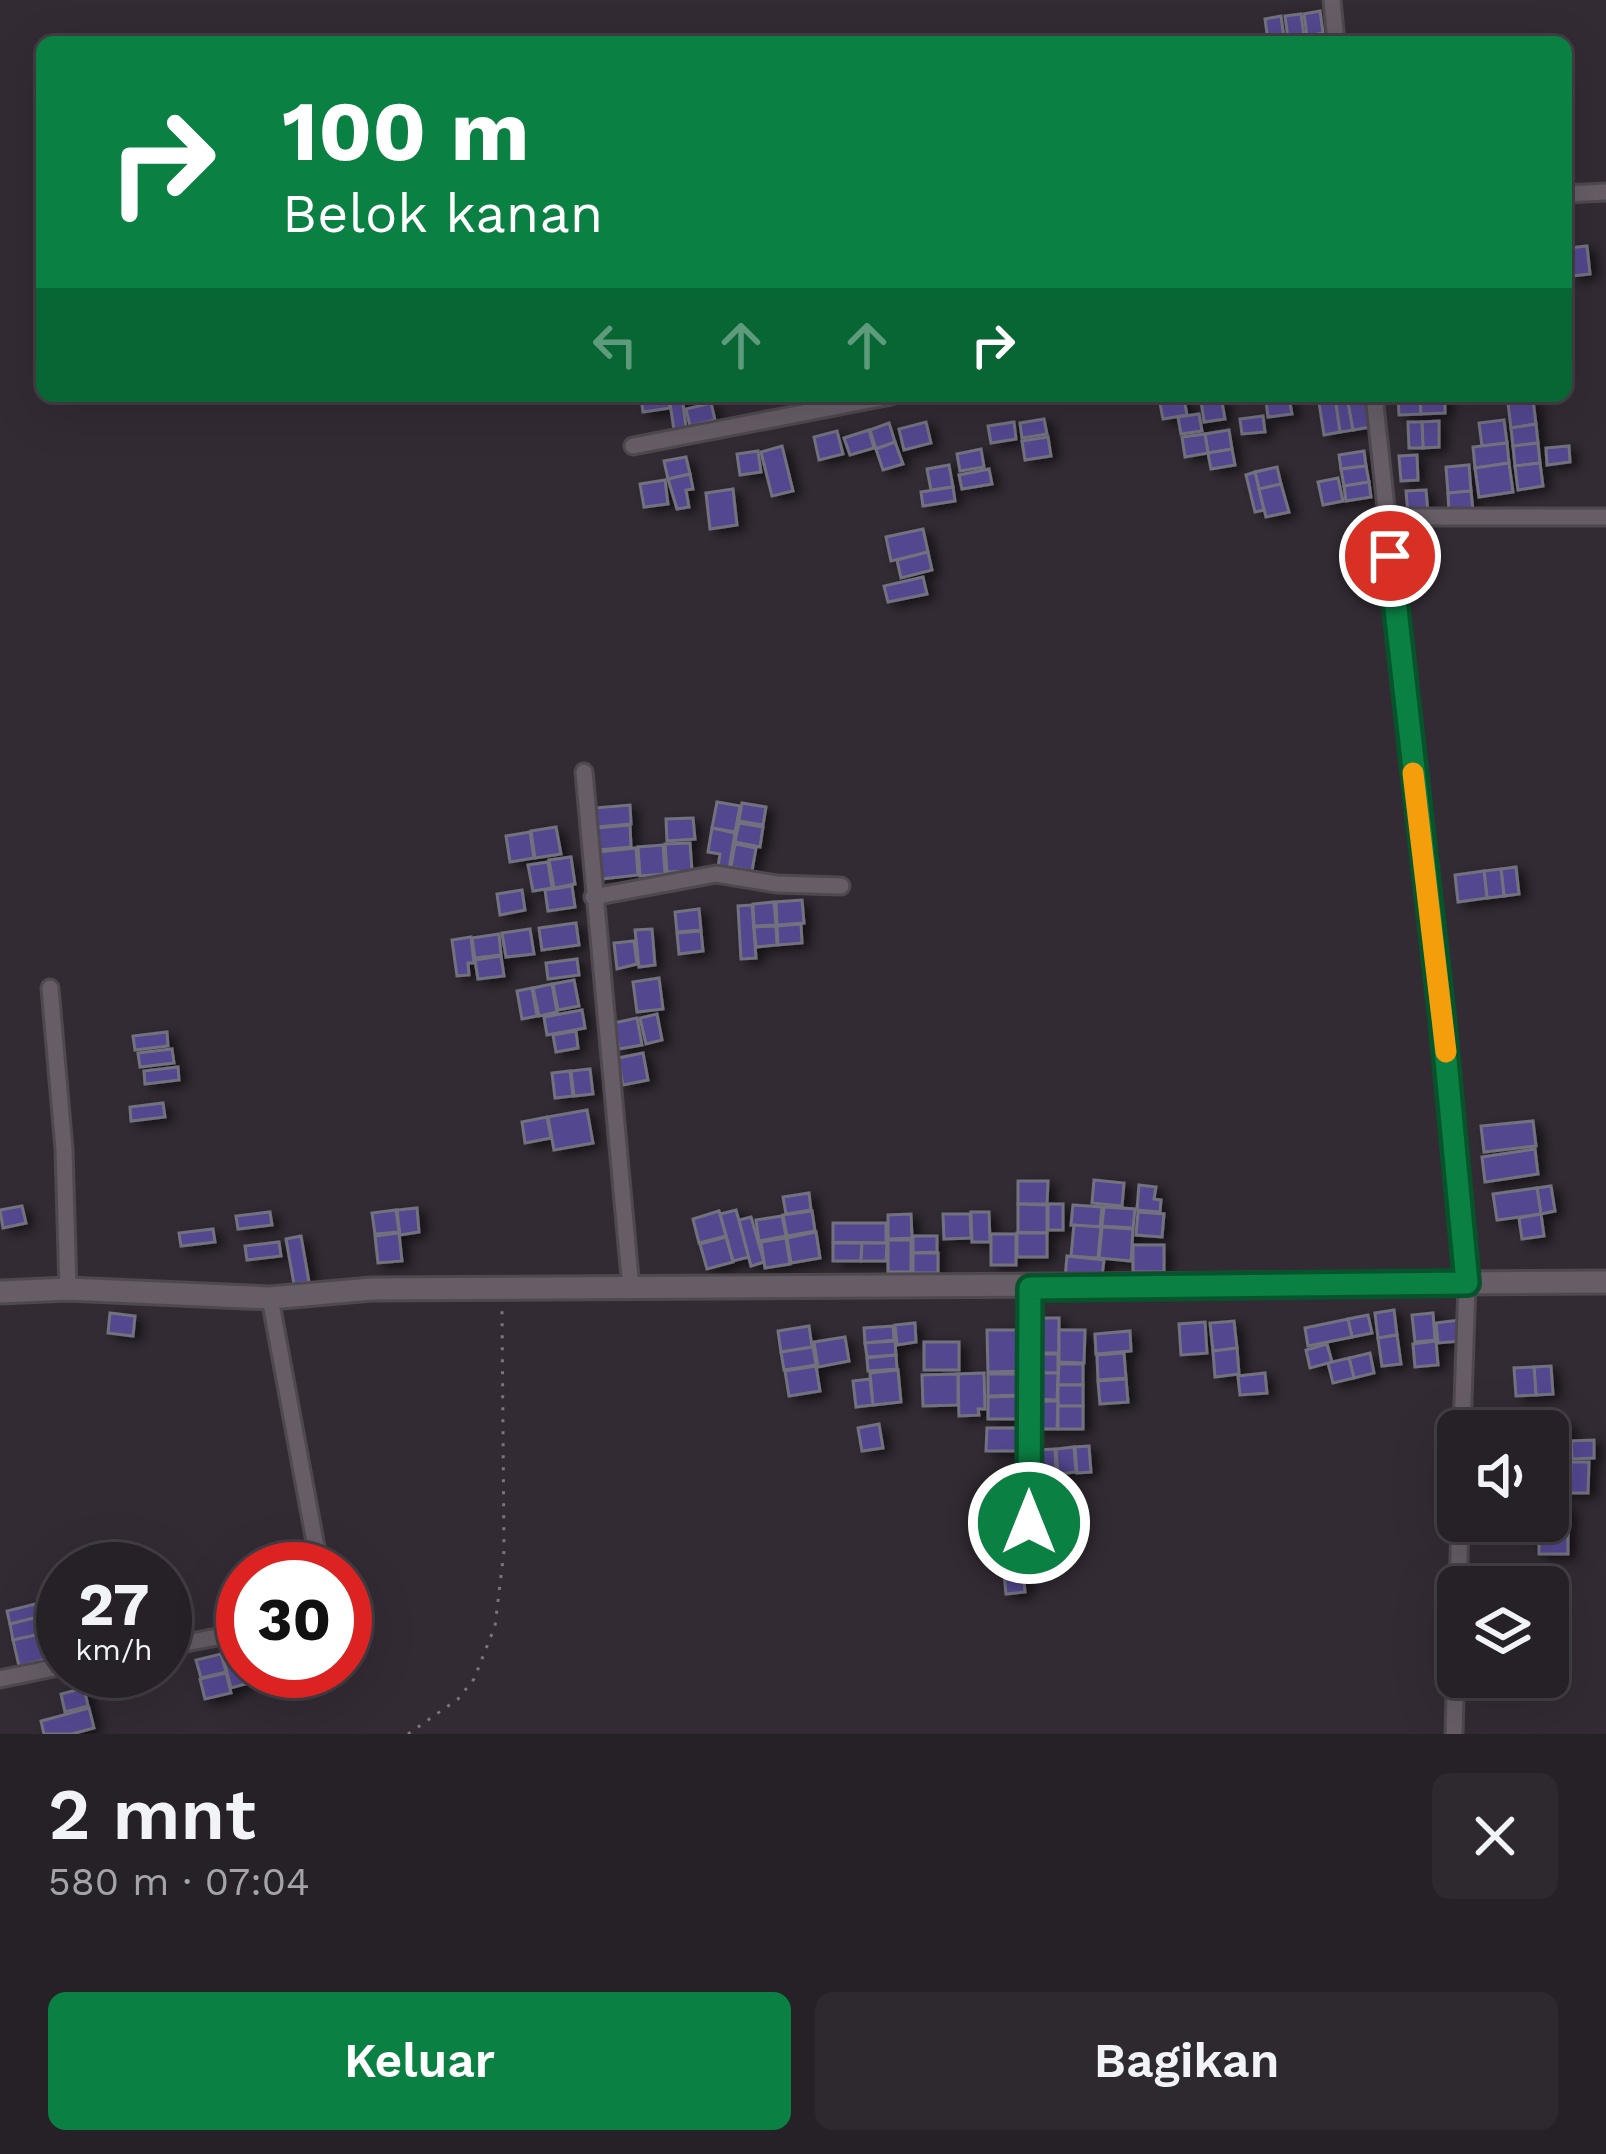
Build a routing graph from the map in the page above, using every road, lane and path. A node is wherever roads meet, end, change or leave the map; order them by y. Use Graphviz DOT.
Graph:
graph roads {
  1 [pos="1332,0"];
  2 [pos="1335,36"];
  3 [pos="1606,192"];
  4 [pos="1572,194"];
  5 [pos="860,402"];
  6 [pos="1376,402"];
  7 [pos="633,446"];
  8 [pos="1387,517"];
  9 [pos="1606,517"];
  10 [pos="584,772"];
  11 [pos="841,886"];
  12 [pos="593,897"];
  13 [pos="50,988"];
  14 [pos="1606,1282"];
  15 [pos="1467,1283"];
  16 [pos="1030,1288"];
  17 [pos="68,1289"];
  18 [pos="632,1289"];
  19 [pos="502,1290"];
  20 [pos="0,1292"];
  21 [pos="270,1298"];
  22 [pos="1463,1410"];
  23 [pos="1029,1523"];
  24 [pos="315,1542"];
  25 [pos="1459,1542"];
  26 [pos="36,1672"];
  27 [pos="0,1679"];
  28 [pos="408,1734"];
  29 [pos="1454,1734"];
  1 -- 2 [label="street"];
  3 -- 4 [label="street"];
  5 -- 7 [label="street"];
  6 -- 8 [label="street"];
  8 -- 9 [label="street"];
  8 -- 15 [label="street"];
  10 -- 12 [label="street"];
  11 -- 12 [label="street"];
  12 -- 18 [label="street"];
  13 -- 17 [label="street"];
  14 -- 15 [label="main road"];
  15 -- 16 [label="main road"];
  15 -- 22 [label="street"];
  16 -- 18 [label="main road"];
  16 -- 23 [label="street"];
  17 -- 20 [label="main road"];
  17 -- 21 [label="main road"];
  18 -- 19 [label="main road"];
  19 -- 21 [label="main road"];
  19 -- 28 [label="path"];
  21 -- 24 [label="street"];
  25 -- 29 [label="street"];
  26 -- 27 [label="street"];
}
